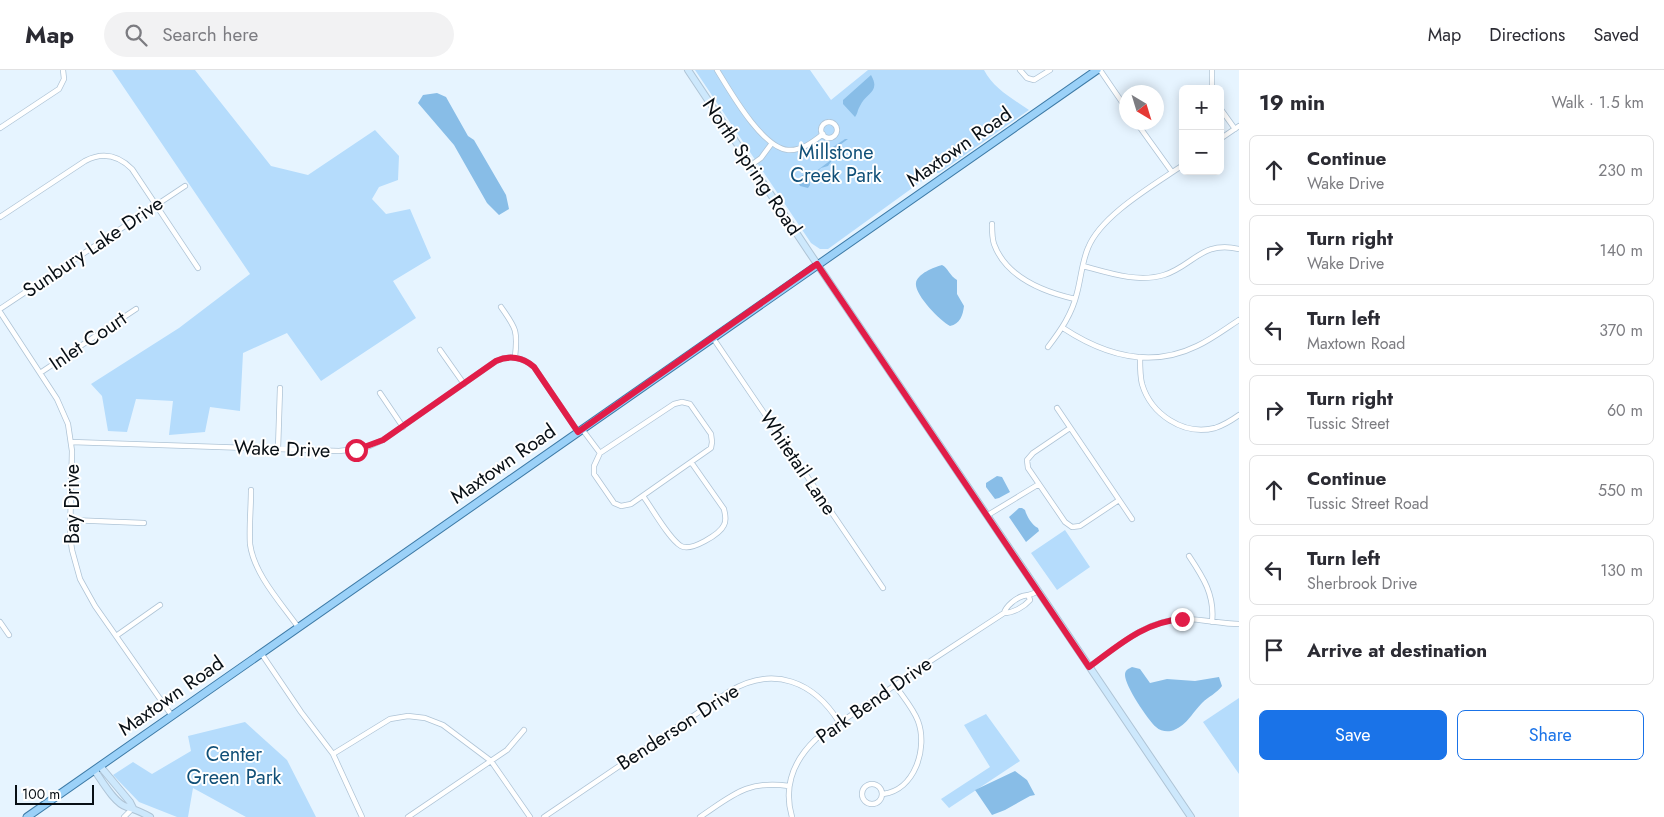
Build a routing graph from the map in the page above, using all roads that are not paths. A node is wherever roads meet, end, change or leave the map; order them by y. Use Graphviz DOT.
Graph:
graph roads {
  1 [pos="63,70"];
  2 [pos="688,70"];
  3 [pos="717,70"];
  4 [pos="1020,70"];
  5 [pos="1050,70"];
  6 [pos="1098,70"];
  7 [pos="1212,70"];
  8 [pos="1212,85"];
  9 [pos="1119,98"];
  10 [pos="1224,112"];
  11 [pos="1237,127"];
  12 [pos="0,128"];
  13 [pos="1142,130"];
  14 [pos="823,134"];
  15 [pos="1224,136"];
  16 [pos="772,143"];
  17 [pos="751,165"];
  18 [pos="1179,168"];
  19 [pos="1172,172"];
  20 [pos="185,186"];
  21 [pos="156,205"];
  22 [pos="0,218"];
  23 [pos="992,224"];
  24 [pos="1239,247"];
  25 [pos="817,264"];
  26 [pos="1083,266"];
  27 [pos="198,268"];
  28 [pos="1075,299"];
  29 [pos="501,307"];
  30 [pos="136,309"];
  31 [pos="0,311"];
  32 [pos="1239,320"];
  33 [pos="1063,328"];
  34 [pos="713,338"];
  35 [pos="1048,347"];
  36 [pos="440,350"];
  37 [pos="515,357"];
  38 [pos="1140,357"];
  39 [pos="40,373"];
  40 [pos="464,384"];
  41 [pos="280,388"];
  42 [pos="380,393"];
  43 [pos="1057,408"];
  44 [pos="1239,415"];
  45 [pos="402,427"];
  46 [pos="1070,428"];
  47 [pos="580,430"];
  48 [pos="71,442"];
  49 [pos="278,449"];
  50 [pos="600,453"];
  51 [pos="691,462"];
  52 [pos="1039,484"];
  53 [pos="251,490"];
  54 [pos="643,496"];
  55 [pos="1119,500"];
  56 [pos="988,515"];
  57 [pos="1132,519"];
  58 [pos="70,520"];
  59 [pos="144,522"];
  60 [pos="1189,556"];
  61 [pos="884,588"];
  62 [pos="1038,591"];
  63 [pos="1029,597"];
  64 [pos="160,606"];
  65 [pos="1004,613"];
  66 [pos="0,622"];
  67 [pos="1212,622"];
  68 [pos="1239,624"];
  69 [pos="298,627"];
  70 [pos="9,635"];
  71 [pos="116,636"];
  72 [pos="261,653"];
  73 [pos="1089,667"];
  74 [pos="895,685"];
  75 [pos="172,716"];
  76 [pos="839,722"];
  77 [pos="524,730"];
  78 [pos="333,754"];
  79 [pos="490,761"];
  80 [pos="98,768"];
  81 [pos="789,786"];
  82 [pos="884,794"];
  83 [pos="133,808"];
  84 [pos="27,817"];
  85 [pos="124,817"];
  86 [pos="150,817"];
  87 [pos="362,817"];
  88 [pos="408,817"];
  89 [pos="530,817"];
  90 [pos="544,817"];
  91 [pos="700,817"];
  92 [pos="792,817"];
  93 [pos="1191,817"];
  1 -- 12 [label="street"];
  2 -- 17 [label="main road, North Spring Road"];
  3 -- 16 [label="street"];
  4 -- 5 [label="street"];
  6 -- 9 [label="street"];
  6 -- 25 [label="main road, Maxtown Road"];
  7 -- 8 [label="street"];
  10 -- 11 [label="street"];
  11 -- 15 [label="street"];
  13 -- 19 [label="street"];
  14 -- 16 [label="street"];
  16 -- 17 [label="street"];
  17 -- 25 [label="main road, North Spring Road"];
  18 -- 19 [label="street"];
  19 -- 26 [label="street"];
  20 -- 21 [label="street, Sunbury Lake Drive"];
  21 -- 22 [label="street"];
  21 -- 27 [label="street"];
  21 -- 31 [label="street, Sunbury Lake Drive"];
  23 -- 28 [label="street"];
  24 -- 26 [label="street"];
  25 -- 34 [label="main road, Maxtown Road"];
  25 -- 56 [label="main road, North Spring Road"];
  26 -- 28 [label="street"];
  28 -- 33 [label="street"];
  29 -- 37 [label="street"];
  30 -- 39 [label="street, Inlet Court"];
  31 -- 39 [label="street, Bay Drive"];
  32 -- 38 [label="street"];
  33 -- 35 [label="street"];
  33 -- 38 [label="street"];
  34 -- 47 [label="main road, Maxtown Road"];
  34 -- 61 [label="street, Whitetail Lane"];
  36 -- 40 [label="street"];
  37 -- 40 [label="street, Wake Drive"];
  37 -- 47 [label="street"];
  38 -- 44 [label="street"];
  39 -- 48 [label="street, Bay Drive"];
  40 -- 45 [label="street, Wake Drive"];
  41 -- 49 [label="street"];
  42 -- 45 [label="street"];
  43 -- 46 [label="street"];
  45 -- 49 [label="street, Wake Drive"];
  46 -- 52 [label="street"];
  46 -- 55 [label="street"];
  47 -- 50 [label="street"];
  47 -- 69 [label="main road, Maxtown Road"];
  48 -- 49 [label="street, Wake Drive"];
  48 -- 58 [label="street, Bay Drive"];
  50 -- 51 [label="street"];
  50 -- 54 [label="street"];
  51 -- 54 [label="street"];
  51 -- 54 [label="street"];
  52 -- 55 [label="street"];
  52 -- 56 [label="street"];
  53 -- 69 [label="street"];
  55 -- 57 [label="street"];
  56 -- 62 [label="main road, North Spring Road"];
  58 -- 59 [label="street"];
  58 -- 71 [label="street, Bay Drive"];
  60 -- 67 [label="street"];
  62 -- 63 [label="street, Park Bend Drive"];
  62 -- 73 [label="main road, North Spring Road"];
  63 -- 65 [label="street, Park Bend Drive"];
  63 -- 65 [label="street, Park Bend Drive"];
  64 -- 71 [label="street"];
  65 -- 74 [label="street, Park Bend Drive"];
  66 -- 70 [label="street"];
  67 -- 68 [label="street"];
  67 -- 73 [label="street"];
  69 -- 72 [label="main road, Maxtown Road"];
  71 -- 75 [label="street, Bay Drive"];
  72 -- 75 [label="main road, Maxtown Road"];
  72 -- 78 [label="street"];
  73 -- 93 [label="main road, North Spring Road"];
  74 -- 76 [label="street, Park Bend Drive"];
  74 -- 82 [label="street"];
  75 -- 80 [label="main road, Maxtown Road"];
  76 -- 81 [label="street, Park Bend Drive"];
  76 -- 90 [label="street, Benderson Drive"];
  77 -- 79 [label="street"];
  78 -- 79 [label="street"];
  78 -- 87 [label="street"];
  79 -- 88 [label="street"];
  79 -- 89 [label="street"];
  80 -- 83 [label="main road"];
  80 -- 84 [label="main road, Maxtown Road"];
  81 -- 91 [label="street"];
  81 -- 92 [label="street, Park Bend Drive"];
  82 -- 82 [label="street"];
  83 -- 85 [label="street"];
  83 -- 86 [label="main road"];
}
